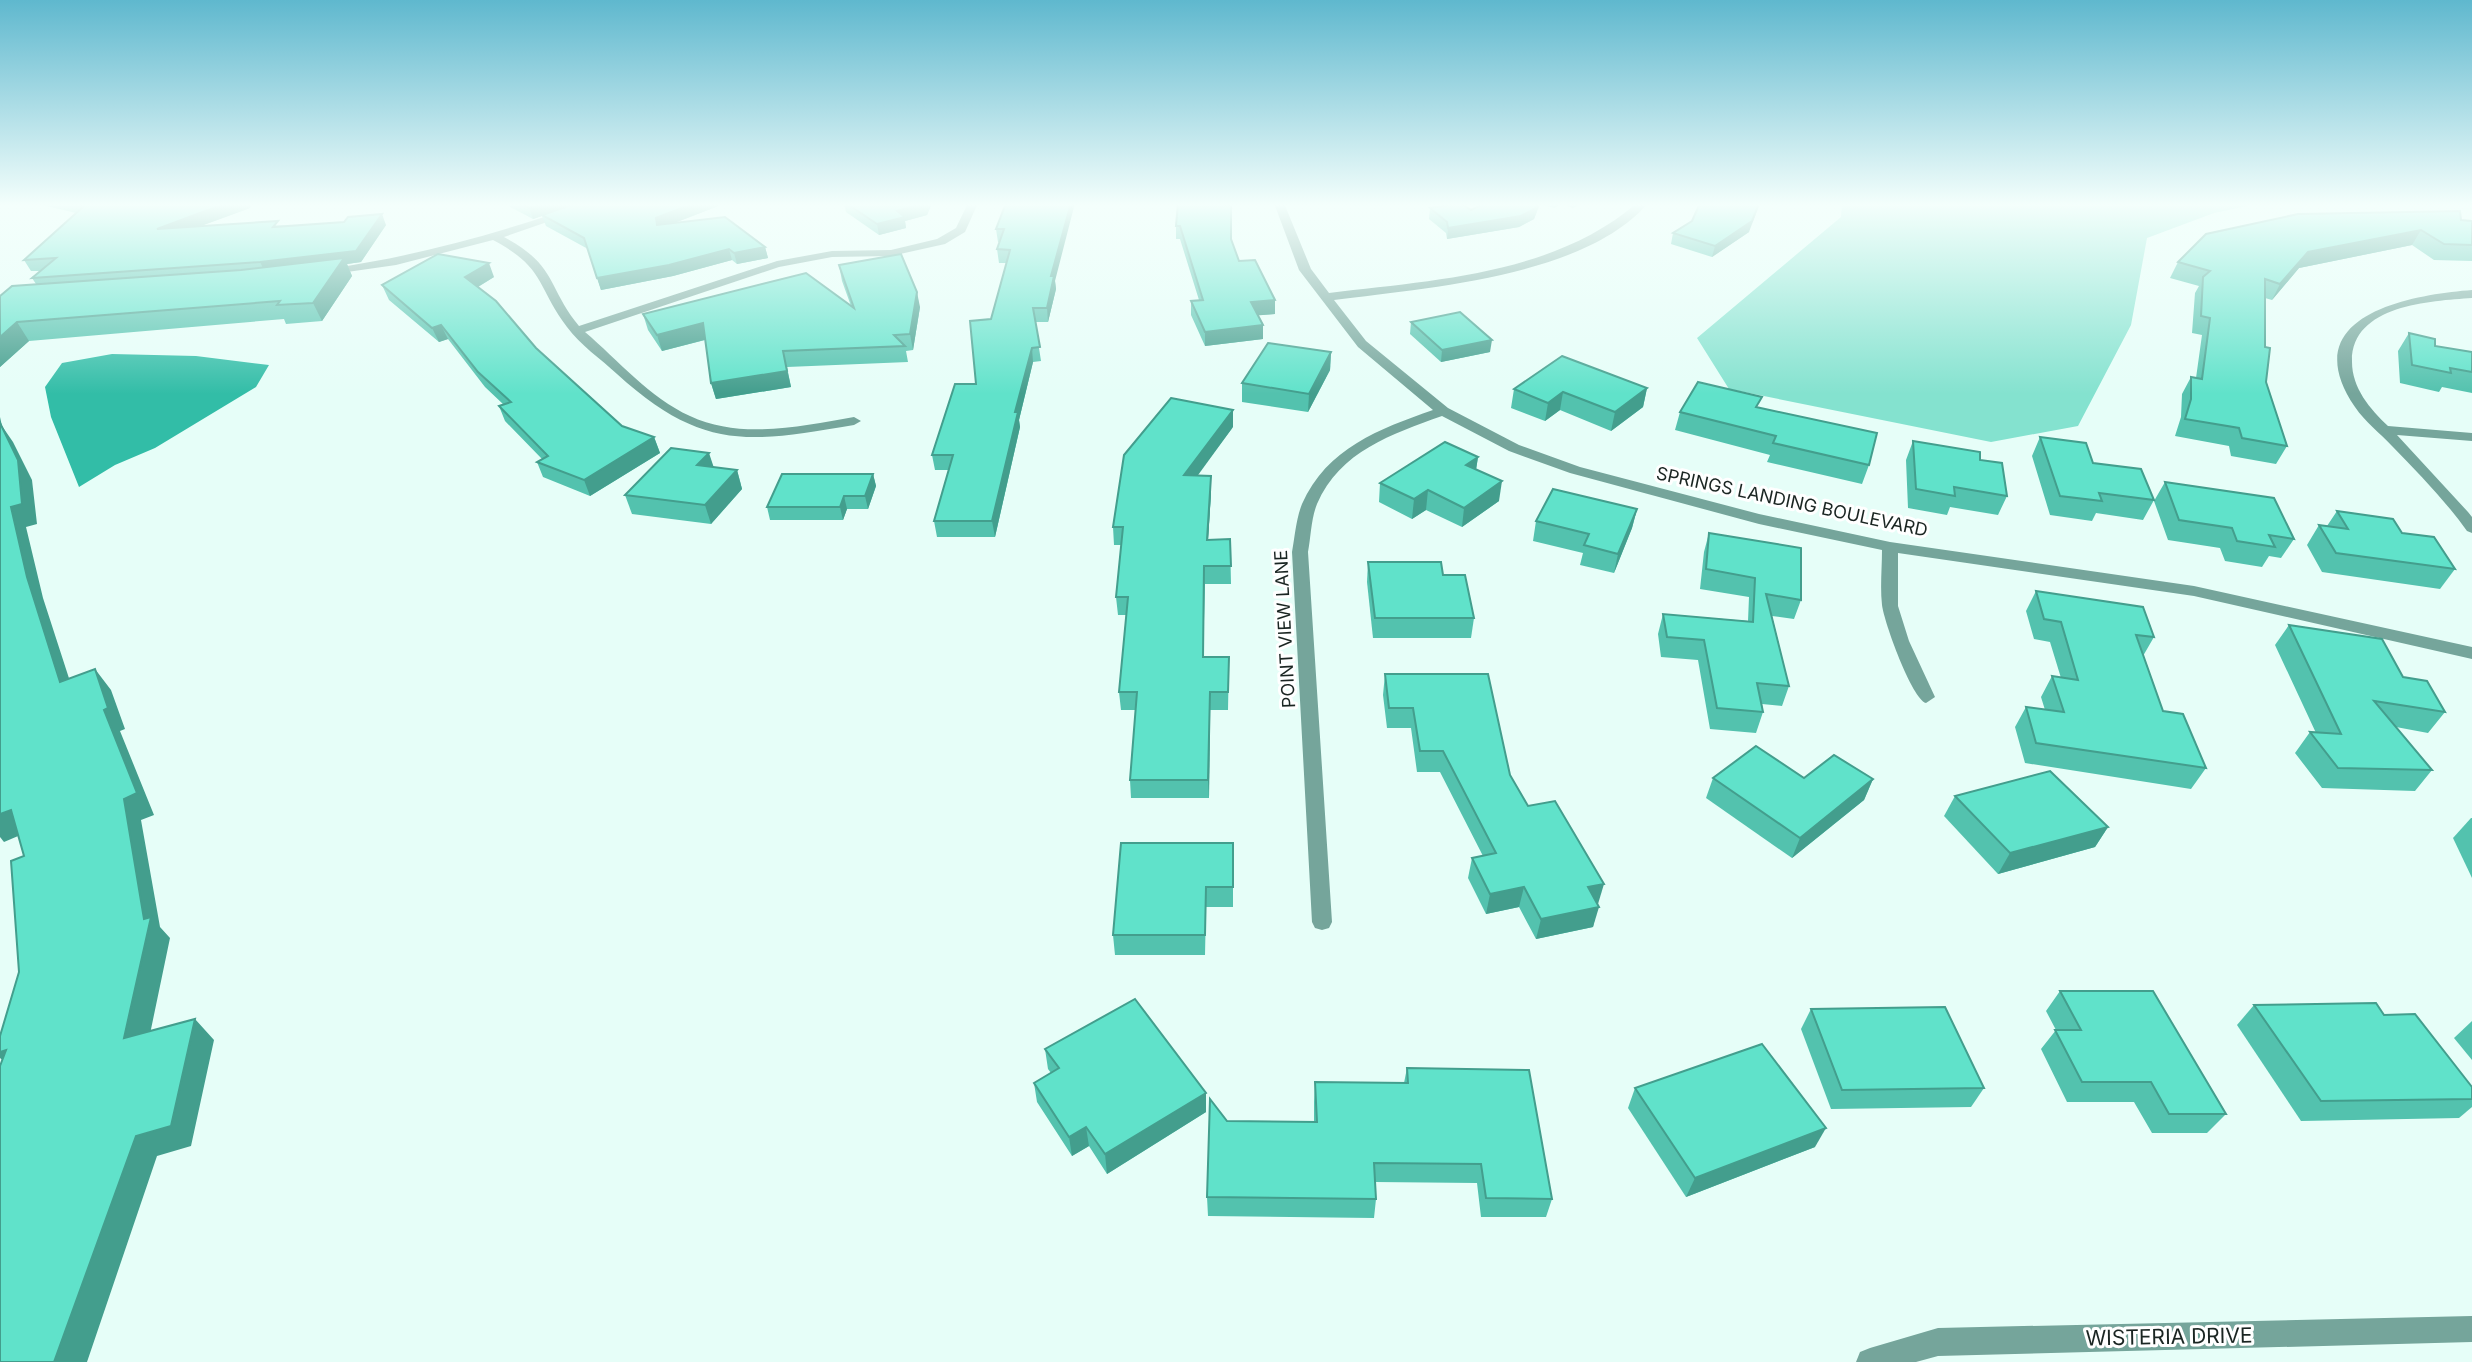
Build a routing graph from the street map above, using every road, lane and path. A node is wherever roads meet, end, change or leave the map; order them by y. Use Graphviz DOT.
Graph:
graph roads {
  1 [pos="360,267"];
  2 [pos="537,267"];
  3 [pos="769,267"];
  4 [pos="1304,267"];
  5 [pos="1512,267"];
  6 [pos="313,274"];
  7 [pos="2472,294"];
  8 [pos="1326,297"];
  9 [pos="576,331"];
  10 [pos="1443,411"];
  11 [pos="854,421"];
  12 [pos="2384,430"];
  13 [pos="2472,437"];
  14 [pos="2472,528"];
  15 [pos="1890,547"];
  16 [pos="2472,653"];
  17 [pos="1927,697"];
  18 [pos="1322,922"];
  19 [pos="2472,1329"];
  20 [pos="1870,1362"];
  1 -- 6 [label="street"];
  2 -- 9 [label="street"];
  3 -- 9 [label="street"];
  4 -- 8 [label="street, SPRINGS LANDING BOULEVARD"];
  5 -- 8 [label="street"];
  7 -- 12 [label="street"];
  8 -- 10 [label="street, SPRINGS LANDING BOULEVARD"];
  9 -- 11 [label="street"];
  10 -- 15 [label="street, SPRINGS LANDING BOULEVARD"];
  10 -- 18 [label="street, POINT VIEW LANE"];
  12 -- 13 [label="street"];
  12 -- 14 [label="street"];
  15 -- 16 [label="street, SPRINGS LANDING BOULEVARD"];
  15 -- 17 [label="street"];
  19 -- 20 [label="street, WISTERIA DRIVE"];
}
